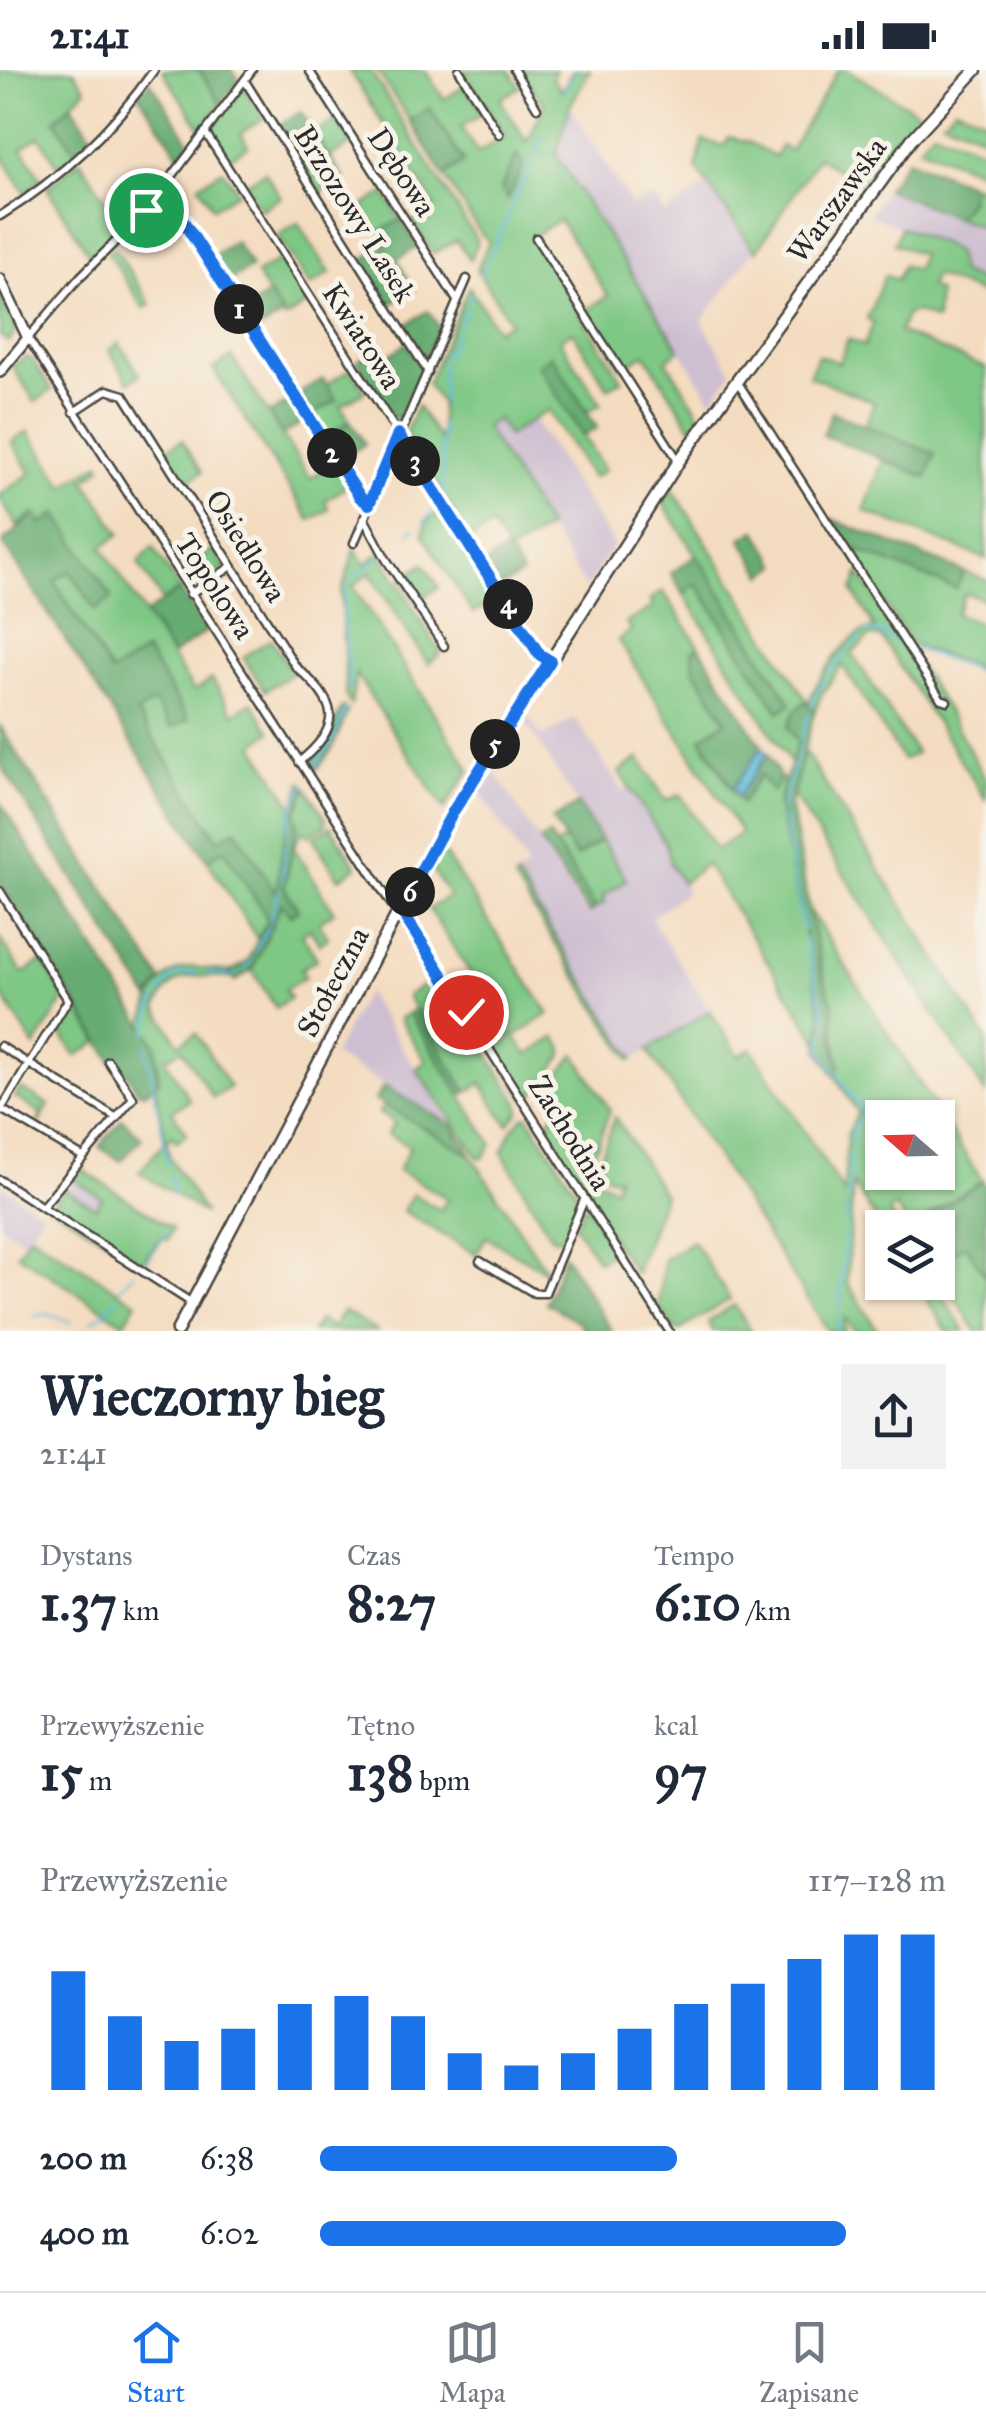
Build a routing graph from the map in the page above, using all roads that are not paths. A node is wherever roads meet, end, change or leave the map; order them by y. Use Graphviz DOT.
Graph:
graph roads {
  1 [pos="154,70"];
  2 [pos="252,70"];
  3 [pos="309,70"];
  4 [pos="458,70"];
  5 [pos="514,70"];
  6 [pos="976,70"];
  7 [pos="244,80"];
  8 [pos="537,108"];
  9 [pos="205,132"];
  10 [pos="500,134"];
  11 [pos="162,188"];
  12 [pos="0,216"];
  13 [pos="536,238"];
  14 [pos="0,278"];
  15 [pos="466,279"];
  16 [pos="456,298"];
  17 [pos="28,338"];
  18 [pos="748,366"];
  19 [pos="0,372"];
  20 [pos="428,372"];
  21 [pos="737,381"];
  22 [pos="74,412"];
  23 [pos="398,434"];
  24 [pos="679,461"];
  25 [pos="369,504"];
  26 [pos="364,517"];
  27 [pos="354,542"];
  28 [pos="232,566"];
  29 [pos="190,594"];
  30 [pos="444,646"];
  31 [pos="550,661"];
  32 [pos="948,701"];
  33 [pos="299,762"];
  34 [pos="0,891"];
  35 [pos="399,912"];
  36 [pos="0,1046"];
  37 [pos="108,1061"];
  38 [pos="29,1064"];
  39 [pos="0,1109"];
  40 [pos="117,1118"];
  41 [pos="82,1157"];
  42 [pos="0,1180"];
  43 [pos="584,1199"];
  44 [pos="42,1207"];
  45 [pos="480,1261"];
  46 [pos="192,1303"];
  47 [pos="177,1331"];
  48 [pos="670,1331"];
  1 -- 12 [label="street"];
  2 -- 7 [label="street"];
  3 -- 16 [label="street, Dębowa"];
  4 -- 10 [label="street"];
  5 -- 8 [label="street"];
  6 -- 18 [label="main road, Warszawska"];
  7 -- 9 [label="street"];
  7 -- 20 [label="street, Brzozowy Lasek"];
  9 -- 11 [label="street"];
  9 -- 23 [label="street, Kwiatowa"];
  11 -- 17 [label="street"];
  11 -- 25 [label="street"];
  13 -- 24 [label="street"];
  14 -- 17 [label="street, Topolowa"];
  15 -- 16 [label="street"];
  16 -- 20 [label="street"];
  17 -- 19 [label="street"];
  17 -- 22 [label="street, Topolowa"];
  18 -- 21 [label="main road, Stołeczna"];
  20 -- 23 [label="street"];
  21 -- 24 [label="main road, Stołeczna"];
  21 -- 32 [label="street"];
  22 -- 28 [label="street, Osiedlowa"];
  22 -- 29 [label="street, Topolowa"];
  23 -- 25 [label="street"];
  23 -- 31 [label="street, Kwiatowa"];
  24 -- 31 [label="main road, Stołeczna"];
  25 -- 26 [label="street"];
  26 -- 27 [label="street"];
  26 -- 30 [label="street"];
  28 -- 29 [label="street"];
  28 -- 33 [label="street, Osiedlowa"];
  29 -- 33 [label="street, Topolowa"];
  31 -- 35 [label="main road, Stołeczna"];
  33 -- 35 [label="street, Topolowa"];
  34 -- 38 [label="street"];
  35 -- 43 [label="street, Zachodnia"];
  35 -- 46 [label="main road, Stołeczna"];
  36 -- 38 [label="street"];
  37 -- 40 [label="street"];
  38 -- 39 [label="street"];
  38 -- 40 [label="street"];
  39 -- 41 [label="street"];
  40 -- 41 [label="street"];
  41 -- 44 [label="street"];
  42 -- 44 [label="street"];
  43 -- 45 [label="street"];
  43 -- 48 [label="street, Zachodnia"];
  44 -- 46 [label="street"];
  46 -- 47 [label="main road, Stołeczna"];
}
